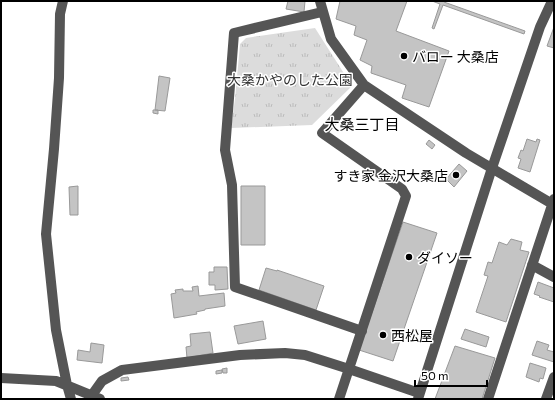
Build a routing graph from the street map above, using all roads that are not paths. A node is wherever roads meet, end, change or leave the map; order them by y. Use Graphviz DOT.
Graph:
graph roads {
  1 [pos="63,1"];
  2 [pos="320,1"];
  3 [pos="552,1"];
  4 [pos="322,12"];
  5 [pos="364,85"];
  6 [pos="492,168"];
  7 [pos="553,202"];
  8 [pos="532,265"];
  9 [pos="554,277"];
  10 [pos="362,331"];
  11 [pos="349,369"];
  12 [pos="554,377"];
  13 [pos="1,378"];
  14 [pos="67,385"];
  15 [pos="418,396"];
  16 [pos="96,397"];
  17 [pos="71,399"];
  18 [pos="339,399"];
  19 [pos="488,399"];
  20 [pos="546,399"];
  1 -- 14 [label="street"];
  2 -- 4 [label="street"];
  3 -- 6 [label="street"];
  4 -- 5 [label="street"];
  4 -- 10 [label="street"];
  5 -- 6 [label="street"];
  5 -- 10 [label="street"];
  6 -- 7 [label="street"];
  6 -- 15 [label="street"];
  7 -- 8 [label="street"];
  8 -- 9 [label="street"];
  8 -- 19 [label="street"];
  10 -- 11 [label="street"];
  11 -- 15 [label="street"];
  11 -- 16 [label="street"];
  11 -- 18 [label="street"];
  12 -- 20 [label="street"];
  13 -- 14 [label="street"];
  14 -- 16 [label="street"];
  14 -- 17 [label="street"];
}
